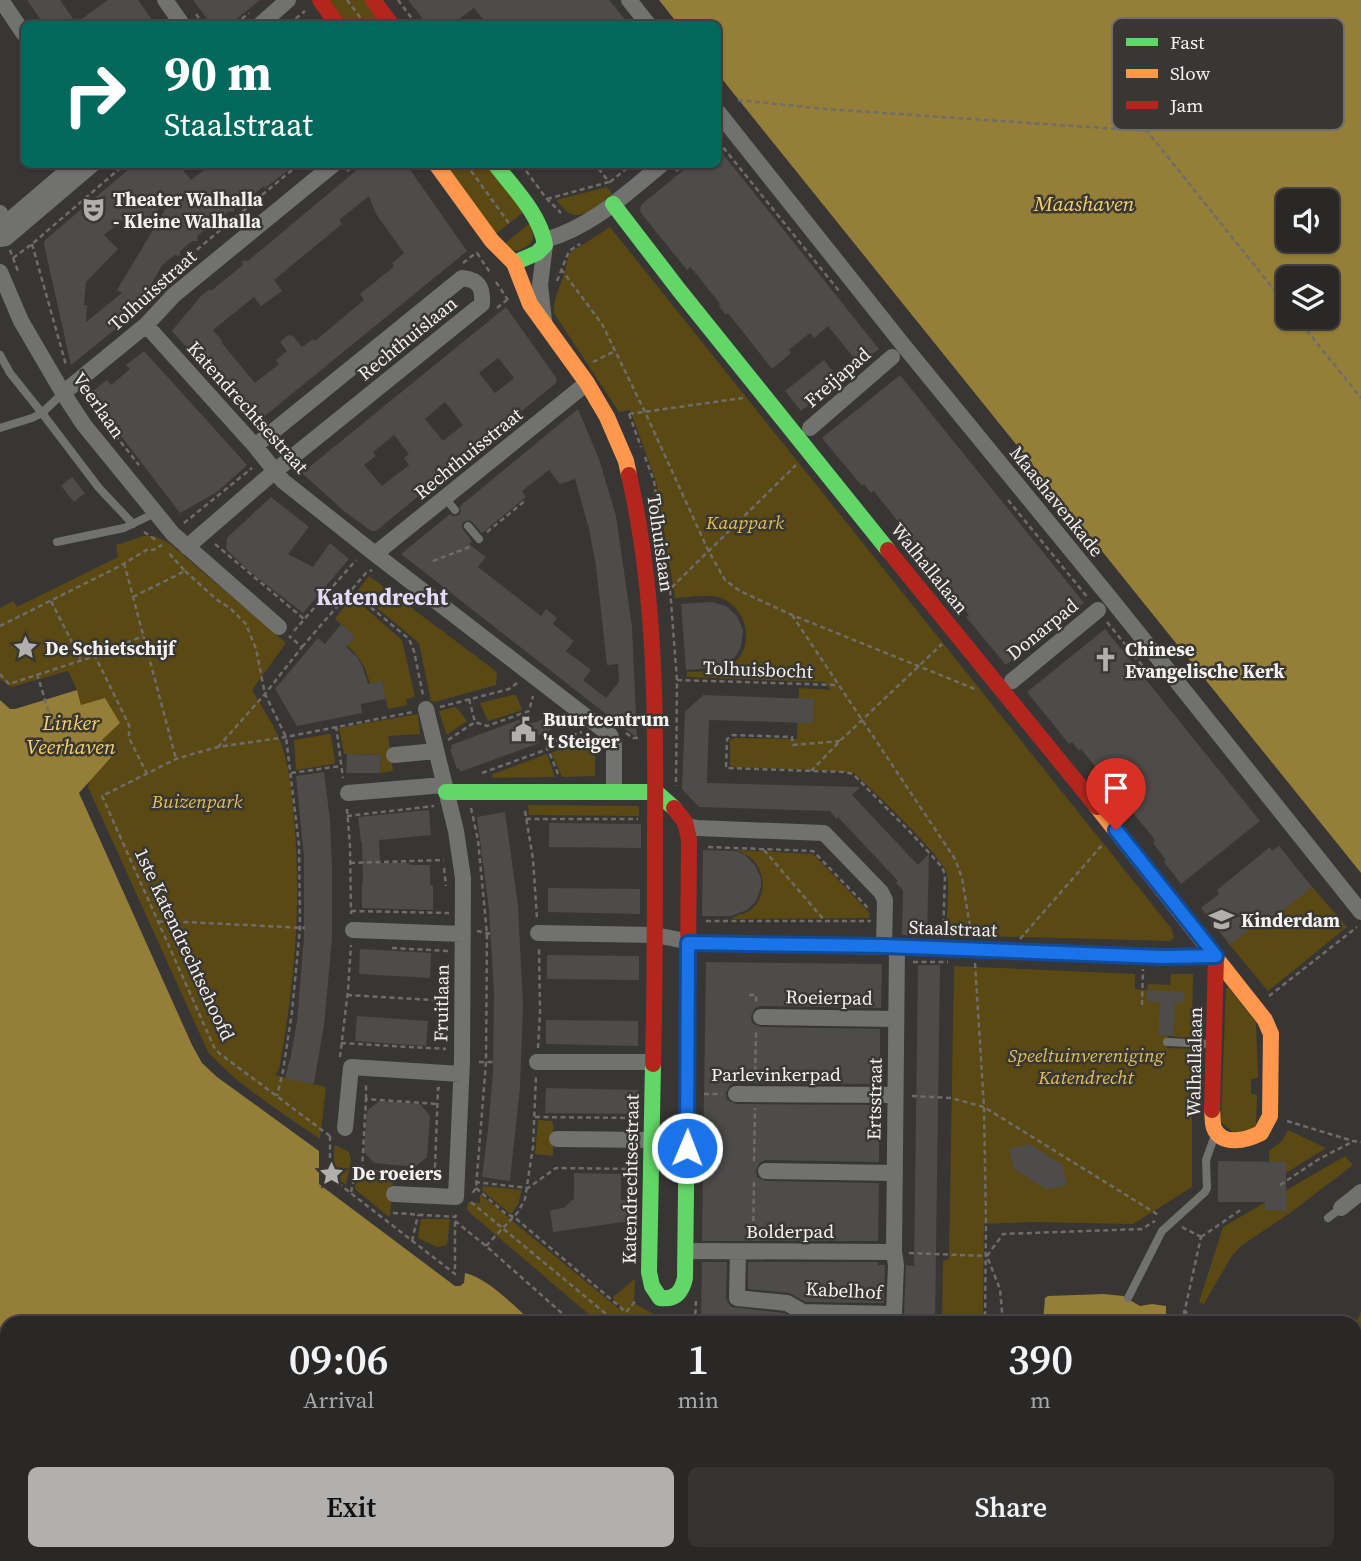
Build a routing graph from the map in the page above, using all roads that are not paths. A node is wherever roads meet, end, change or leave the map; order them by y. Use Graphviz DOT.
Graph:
graph roads {
  1 [pos="1,0"];
  2 [pos="13,0"];
  3 [pos="165,0"];
  4 [pos="288,0"];
  5 [pos="320,0"];
  6 [pos="373,0"];
  7 [pos="629,0"];
  8 [pos="28,21"];
  9 [pos="181,21"];
  10 [pos="264,21"];
  11 [pos="335,21"];
  12 [pos="389,21"];
  13 [pos="646,21"];
  14 [pos="21,30"];
  15 [pos="721,119"];
  16 [pos="70,168"];
  17 [pos="88,168"];
  18 [pos="329,168"];
  19 [pos="439,168"];
  20 [pos="498,168"];
  21 [pos="656,168"];
  22 [pos="615,197"];
  23 [pos="0,213"];
  24 [pos="5,243"];
  25 [pos="545,243"];
  26 [pos="514,263"];
  27 [pos="0,272"];
  28 [pos="544,323"];
  29 [pos="146,325"];
  30 [pos="0,355"];
  31 [pos="892,357"];
  32 [pos="587,383"];
  33 [pos="63,393"];
  34 [pos="42,413"];
  35 [pos="0,428"];
  36 [pos="810,428"];
  37 [pos="255,446"];
  38 [pos="275,471"];
  39 [pos="155,513"];
  40 [pos="133,524"];
  41 [pos="468,526"];
  42 [pos="479,539"];
  43 [pos="57,542"];
  44 [pos="187,547"];
  45 [pos="374,562"];
  46 [pos="1098,610"];
  47 [pos="284,632"];
  48 [pos="1007,686"];
  49 [pos="426,709"];
  50 [pos="439,747"];
  51 [pos="394,755"];
  52 [pos="445,789"];
  53 [pos="614,791"];
  54 [pos="656,792"];
  55 [pos="346,793"];
  56 [pos="678,811"];
  57 [pos="650,819"];
  58 [pos="688,826"];
  59 [pos="1356,922"];
  60 [pos="352,930"];
  61 [pos="467,932"];
  62 [pos="538,933"];
  63 [pos="655,935"];
  64 [pos="688,943"];
  65 [pos="890,946"];
  66 [pos="1216,956"];
  67 [pos="1162,957"];
  68 [pos="757,1018"];
  69 [pos="896,1019"];
  70 [pos="1167,1042"];
  71 [pos="1214,1044"];
  72 [pos="537,1062"];
  73 [pos="653,1062"];
  74 [pos="461,1074"];
  75 [pos="736,1094"];
  76 [pos="895,1095"];
  77 [pos="337,1132"];
  78 [pos="1216,1132"];
  79 [pos="557,1139"];
  80 [pos="652,1140"];
  81 [pos="765,1171"];
  82 [pos="895,1173"];
  83 [pos="1361,1192"];
  84 [pos="394,1194"];
  85 [pos="1335,1213"];
  86 [pos="686,1251"];
  87 [pos="746,1252"];
  88 [pos="894,1252"];
  89 [pos="1128,1298"];
  1 -- 14 [label="street"];
  2 -- 8 [label="street"];
  3 -- 9 [label="street"];
  4 -- 10 [label="street"];
  5 -- 11 [label="street"];
  6 -- 12 [label="street"];
  7 -- 13 [label="street"];
  15 -- 59 [label="street, Maashavenkade"];
  16 -- 23 [label="street"];
  17 -- 24 [label="street"];
  18 -- 29 [label="street, Tolhuisstraat"];
  19 -- 26 [label="street, Tolhuislaan"];
  20 -- 25 [label="street"];
  21 -- 22 [label="street"];
  22 -- 25 [label="street"];
  22 -- 48 [label="street, Walhallalaan"];
  25 -- 26 [label="street"];
  25 -- 28 [label="street, Tolhuislaan"];
  26 -- 28 [label="street, Tolhuislaan"];
  27 -- 33 [label="street, Veerlaan"];
  28 -- 32 [label="street, Tolhuislaan"];
  29 -- 33 [label="street, Tolhuisstraat"];
  29 -- 37 [label="street, Katendrechtsestraat"];
  30 -- 34 [label="lane"];
  31 -- 36 [label="street, Freijapad"];
  32 -- 45 [label="street, Rechthuisstraat"];
  32 -- 54 [label="street, Tolhuislaan"];
  33 -- 34 [label="lane"];
  33 -- 39 [label="street, Veerlaan"];
  34 -- 35 [label="lane"];
  34 -- 40 [label="lane"];
  37 -- 38 [label="street, Katendrechtsestraat"];
  37 -- 38 [label="street, Rechthuislaan"];
  38 -- 44 [label="street, Rechthuislaan"];
  38 -- 45 [label="street, Katendrechtsestraat"];
  39 -- 40 [label="lane"];
  39 -- 44 [label="street, Veerlaan"];
  40 -- 43 [label="lane"];
  41 -- 42 [label="lane"];
  44 -- 47 [label="street, Veerlaan"];
  45 -- 53 [label="street, Katendrechtsestraat"];
  46 -- 48 [label="street, Donarpad"];
  48 -- 66 [label="street, Walhallalaan"];
  49 -- 50 [label="street, Fruitlaan"];
  50 -- 51 [label="street"];
  50 -- 52 [label="street, Fruitlaan"];
  52 -- 53 [label="street"];
  52 -- 55 [label="street"];
  52 -- 61 [label="street, Fruitlaan"];
  53 -- 54 [label="street"];
  54 -- 56 [label="street"];
  54 -- 57 [label="street, Katendrechtsestraat"];
  56 -- 57 [label="street"];
  56 -- 58 [label="street"];
  57 -- 63 [label="street, Katendrechtsestraat"];
  58 -- 64 [label="street, Katendrechtsestraat"];
  58 -- 65 [label="street, Ertsstraat"];
  60 -- 61 [label="street"];
  61 -- 74 [label="street, Fruitlaan"];
  62 -- 63 [label="street"];
  63 -- 64 [label="street"];
  63 -- 73 [label="street, Katendrechtsestraat"];
  64 -- 65 [label="street, Staalstraat"];
  64 -- 86 [label="street, Katendrechtsestraat"];
  65 -- 67 [label="lane, Staalstraat"];
  65 -- 69 [label="street, Ertsstraat"];
  66 -- 67 [label="street, Staalstraat"];
  66 -- 71 [label="street, Walhallalaan"];
  66 -- 78 [label="street, Walhallalaan"];
  68 -- 69 [label="street, Roeierpad"];
  69 -- 76 [label="street, Ertsstraat"];
  70 -- 71 [label="lane"];
  71 -- 78 [label="street, Walhallalaan"];
  72 -- 73 [label="street"];
  73 -- 80 [label="street, Katendrechtsestraat"];
  74 -- 77 [label="street"];
  74 -- 84 [label="street, Fruitlaan"];
  75 -- 76 [label="street, Parlevinkerpad"];
  76 -- 82 [label="street, Ertsstraat"];
  78 -- 89 [label="lane"];
  79 -- 80 [label="street"];
  80 -- 86 [label="street, Katendrechtsestraat"];
  81 -- 82 [label="street"];
  82 -- 88 [label="street, Ertsstraat"];
  83 -- 85 [label="street"];
  86 -- 87 [label="street, Bolderpad"];
  87 -- 88 [label="street, Bolderpad"];
  87 -- 88 [label="street, Kabelhof"];
}
